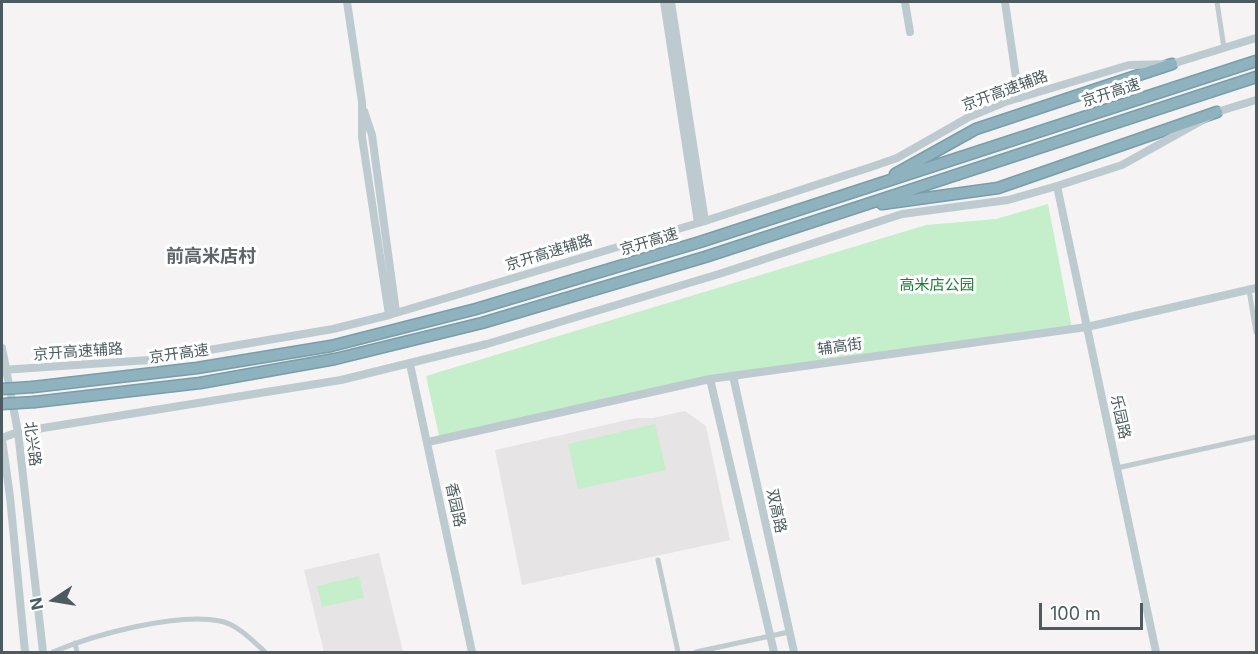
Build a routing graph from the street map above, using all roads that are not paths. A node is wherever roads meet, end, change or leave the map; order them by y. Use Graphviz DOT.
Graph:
graph roads {
  1 [pos="347,2"];
  2 [pos="664,2"];
  3 [pos="671,2"];
  4 [pos="905,2"];
  5 [pos="1005,2"];
  6 [pos="1217,2"];
  7 [pos="910,32"];
  8 [pos="1257,38"];
  9 [pos="1224,48"];
  10 [pos="1257,61"];
  11 [pos="1172,64"];
  12 [pos="1257,77"];
  13 [pos="1019,98"];
  14 [pos="1257,100"];
  15 [pos="1217,112"];
  16 [pos="1057,186"];
  17 [pos="851,194"];
  18 [pos="855,208"];
  19 [pos="701,222"];
  20 [pos="1253,289"];
  21 [pos="393,314"];
  22 [pos="1087,327"];
  23 [pos="1257,332"];
  24 [pos="2,348"];
  25 [pos="410,364"];
  26 [pos="3,370"];
  27 [pos="732,376"];
  28 [pos="710,380"];
  29 [pos="2,389"];
  30 [pos="2,404"];
  31 [pos="18,432"];
  32 [pos="1257,437"];
  33 [pos="2,439"];
  34 [pos="428,442"];
  35 [pos="1117,468"];
  36 [pos="2,488"];
  37 [pos="10,497"];
  38 [pos="658,560"];
  39 [pos="789,632"];
  40 [pos="771,637"];
  41 [pos="75,643"];
  42 [pos="25,652"];
  43 [pos="43,652"];
  44 [pos="53,652"];
  45 [pos="77,652"];
  46 [pos="265,652"];
  47 [pos="472,652"];
  48 [pos="678,652"];
  49 [pos="696,652"];
  50 [pos="774,652"];
  51 [pos="794,652"];
  52 [pos="1156,652"];
  1 -- 21 [label="main road"];
  2 -- 19 [label="main road"];
  3 -- 19 [label="main road"];
  4 -- 7 [label="main road"];
  5 -- 13 [label="main road"];
  6 -- 9 [label="street"];
  8 -- 9 [label="main road, 京开高速辅路"];
  9 -- 11 [label="main road, 京开高速辅路"];
  10 -- 17 [label="highway, 京开高速"];
  11 -- 13 [label="main road, 京开高速辅路"];
  11 -- 17 [label="highway"];
  12 -- 18 [label="highway, 京开高速"];
  13 -- 19 [label="main road, 京开高速辅路"];
  14 -- 15 [label="main road"];
  15 -- 16 [label="main road"];
  15 -- 18 [label="highway"];
  16 -- 22 [label="main road, 乐园路"];
  16 -- 25 [label="main road"];
  17 -- 29 [label="highway, 京开高速, bridge"];
  18 -- 30 [label="highway, 京开高速, bridge"];
  19 -- 21 [label="main road, 京开高速辅路"];
  20 -- 22 [label="main road, 辅高街"];
  20 -- 23 [label="street"];
  21 -- 26 [label="main road, 京开高速辅路"];
  22 -- 27 [label="main road, 辅高街"];
  22 -- 35 [label="main road, 乐园路"];
  24 -- 26 [label="main road, 北兴路"];
  25 -- 31 [label="main road"];
  25 -- 34 [label="main road, 香园路"];
  26 -- 31 [label="main road, 北兴路"];
  27 -- 28 [label="main road, 辅高街"];
  27 -- 39 [label="main road, 双高路"];
  28 -- 34 [label="main road, 辅高街"];
  28 -- 40 [label="main road"];
  31 -- 33 [label="main road"];
  31 -- 43 [label="main road, 北兴路"];
  32 -- 35 [label="street"];
  33 -- 37 [label="main road, 北兴路"];
  34 -- 47 [label="main road, 香园路"];
  35 -- 52 [label="main road, 乐园路"];
  36 -- 37 [label="main road"];
  37 -- 42 [label="main road, 北兴路"];
  38 -- 48 [label="street"];
  39 -- 40 [label="street"];
  39 -- 51 [label="main road, 双高路"];
  40 -- 49 [label="street"];
  40 -- 50 [label="main road"];
  41 -- 44 [label="street"];
  41 -- 45 [label="street"];
  41 -- 46 [label="street"];
}
